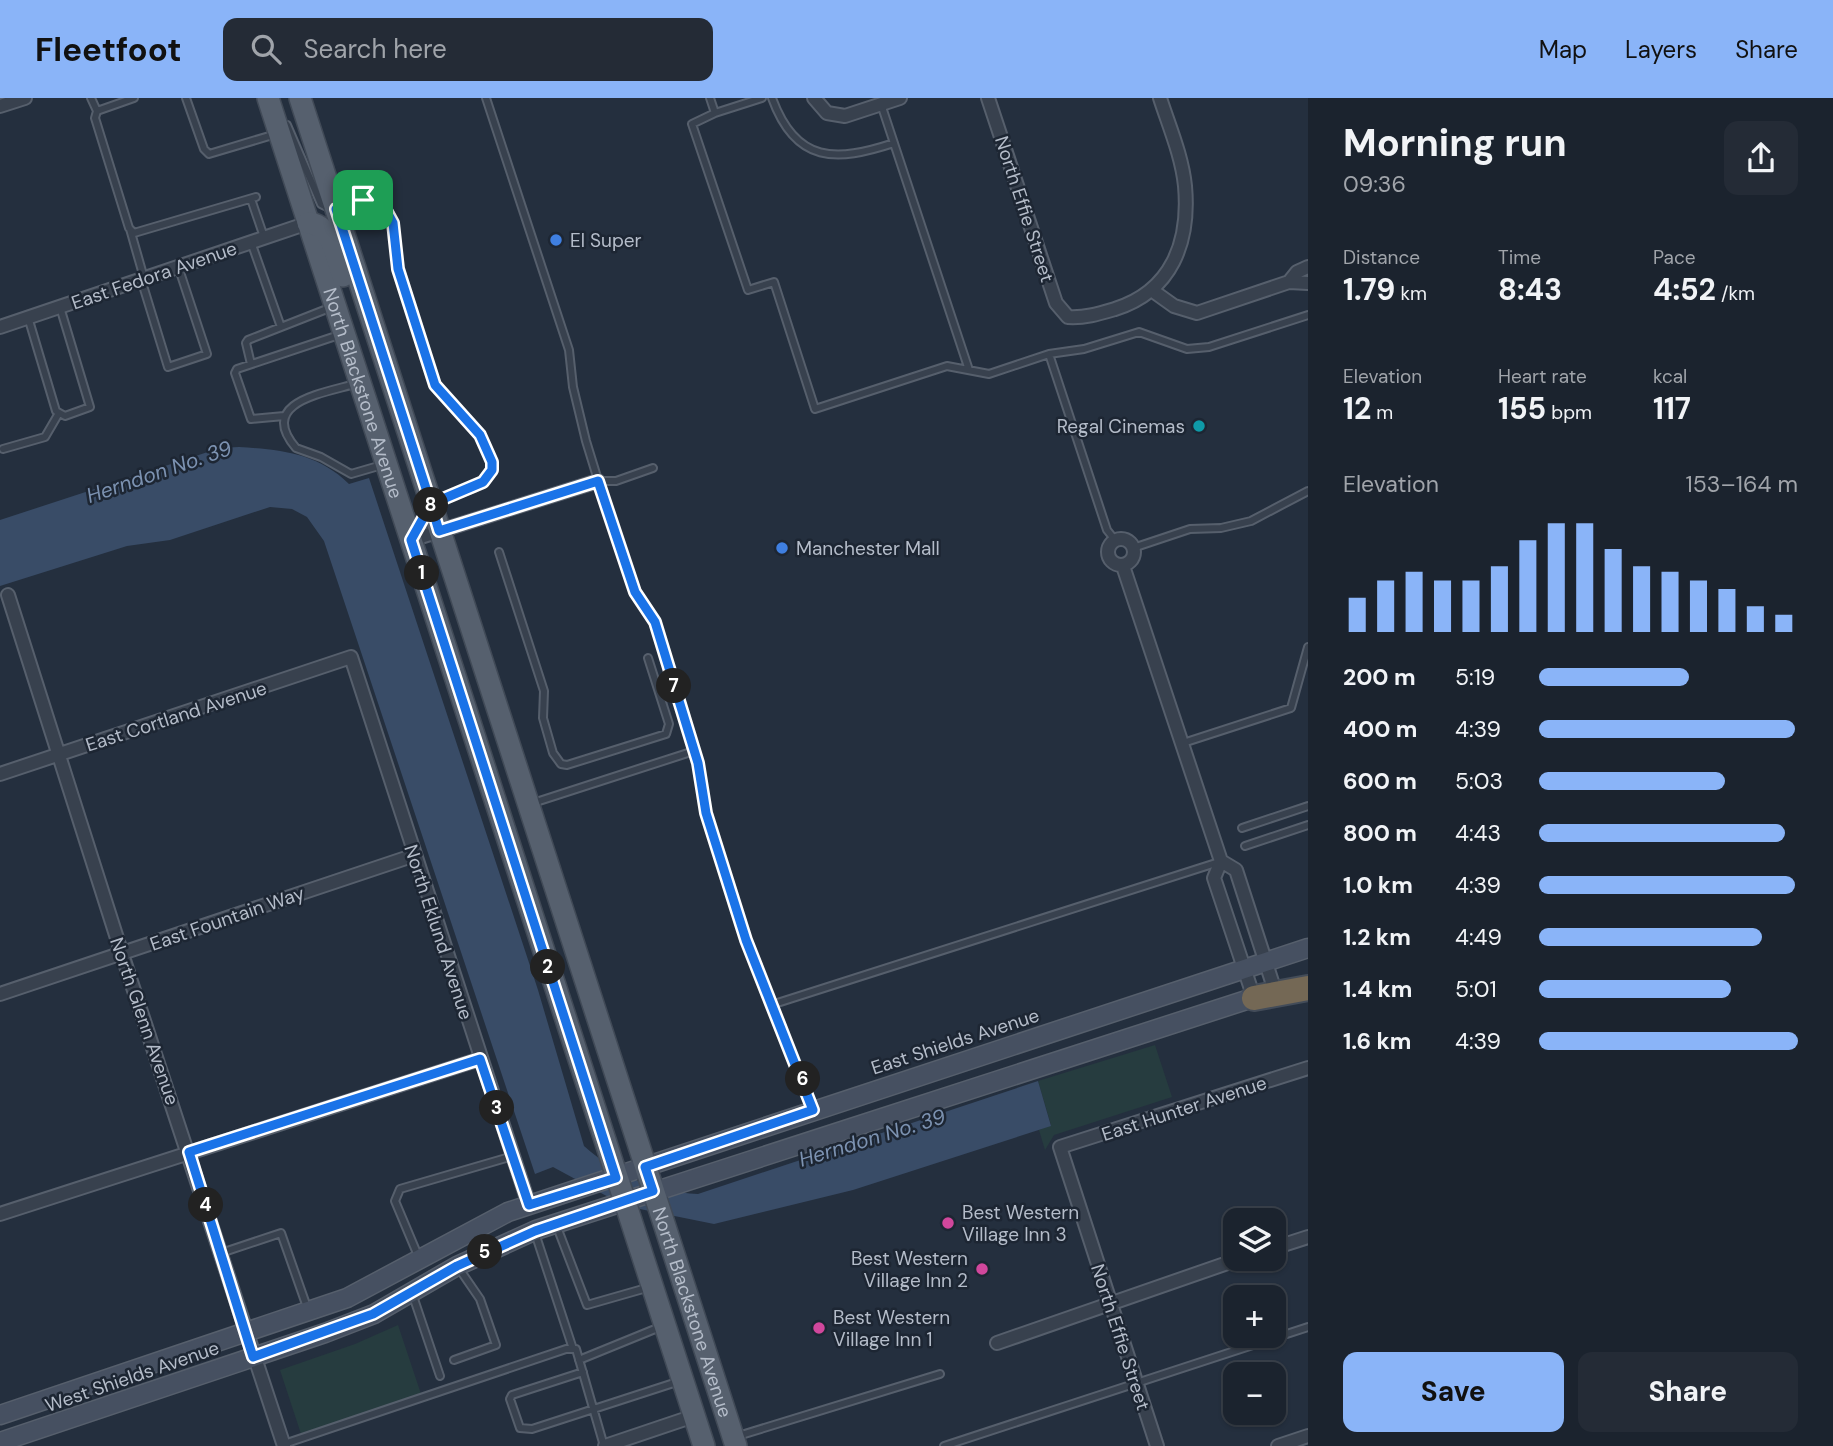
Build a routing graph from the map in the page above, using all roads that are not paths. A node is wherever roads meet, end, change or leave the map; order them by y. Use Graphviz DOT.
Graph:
graph roads {
  1 [pos="25,98"];
  2 [pos="91,98"];
  3 [pos="134,98"];
  4 [pos="186,98"];
  5 [pos="270,98"];
  6 [pos="286,98"];
  7 [pos="300,98"];
  8 [pos="486,98"];
  9 [pos="710,98"];
  10 [pos="762,98"];
  11 [pos="772,98"];
  12 [pos="814,98"];
  13 [pos="988,98"];
  14 [pos="1160,98"];
  15 [pos="896,99"];
  16 [pos="881,104"];
  17 [pos="0,106"];
  18 [pos="97,111"];
  19 [pos="715,113"];
  20 [pos="279,133"];
  21 [pos="894,143"];
  22 [pos="320,160"];
  23 [pos="336,209"];
  24 [pos="308,223"];
  25 [pos="129,228"];
  26 [pos="264,237"];
  27 [pos="251,242"];
  28 [pos="178,266"];
  29 [pos="1308,267"];
  30 [pos="142,278"];
  31 [pos="1289,282"];
  32 [pos="1308,283"];
  33 [pos="1153,291"];
  34 [pos="60,306"];
  35 [pos="335,306"];
  36 [pos="1308,315"];
  37 [pos="28,317"];
  38 [pos="0,327"];
  39 [pos="281,327"];
  40 [pos="344,333"];
  41 [pos="1049,354"];
  42 [pos="384,359"];
  43 [pos="251,364"];
  44 [pos="969,370"];
  45 [pos="360,383"];
  46 [pos="59,413"];
  47 [pos="284,416"];
  48 [pos="2,449"];
  49 [pos="386,464"];
  50 [pos="653,468"];
  51 [pos="598,481"];
  52 [pos="1308,491"];
  53 [pos="431,504"];
  54 [pos="439,531"];
  55 [pos="411,540"];
  56 [pos="1115,540"];
  57 [pos="1133,548"];
  58 [pos="499,552"];
  59 [pos="1123,566"];
  60 [pos="8,595"];
  61 [pos="1308,647"];
  62 [pos="351,657"];
  63 [pos="648,658"];
  64 [pos="1180,744"];
  65 [pos="694,751"];
  66 [pos="59,754"];
  67 [pos="0,774"];
  68 [pos="528,804"];
  69 [pos="1308,806"];
  70 [pos="1308,825"];
  71 [pos="1242,828"];
  72 [pos="1245,846"];
  73 [pos="415,855"];
  74 [pos="1221,862"];
  75 [pos="1308,948"];
  76 [pos="122,954"];
  77 [pos="1265,963"];
  78 [pos="1245,970"];
  79 [pos="1308,980"];
  80 [pos="1308,988"];
  81 [pos="0,994"];
  82 [pos="1264,994"];
  83 [pos="771,1005"];
  84 [pos="480,1059"];
  85 [pos="1308,1068"];
  86 [pos="813,1110"];
  87 [pos="1060,1147"];
  88 [pos="189,1152"];
  89 [pos="513,1156"];
  90 [pos="645,1167"];
  91 [pos="616,1178"];
  92 [pos="653,1191"];
  93 [pos="623,1201"];
  94 [pos="529,1205"];
  95 [pos="0,1214"];
  96 [pos="556,1224"];
  97 [pos="535,1231"];
  98 [pos="1308,1237"];
  99 [pos="1286,1244"];
  100 [pos="221,1252"];
  101 [pos="420,1260"];
  102 [pos="1223,1264"];
  103 [pos="457,1266"];
  104 [pos="652,1286"];
  105 [pos="411,1291"];
  106 [pos="1109,1302"];
  107 [pos="309,1311"];
  108 [pos="665,1325"];
  109 [pos="1308,1327"];
  110 [pos="246,1333"];
  111 [pos="997,1343"];
  112 [pos="573,1349"];
  113 [pos="253,1357"];
  114 [pos="454,1360"];
  115 [pos="579,1360"];
  116 [pos="583,1372"];
  117 [pos="940,1374"];
  118 [pos="440,1376"];
  119 [pos="683,1380"];
  120 [pos="1136,1382"];
  121 [pos="595,1408"];
  122 [pos="0,1415"];
  123 [pos="694,1416"];
  124 [pos="1308,1436"];
  125 [pos="0,1442"];
  126 [pos="734,1442"];
  127 [pos="283,1445"];
  128 [pos="604,1446"];
  129 [pos="704,1446"];
  130 [pos="944,1446"];
  131 [pos="1157,1446"];
  132 [pos="1278,1446"];
  1 -- 17 [label="street"];
  2 -- 18 [label="lane"];
  3 -- 18 [label="lane"];
  4 -- 20 [label="lane"];
  5 -- 20 [label="main road, North Blackstone Avenue"];
  5 -- 23 [label="lane"];
  6 -- 22 [label="main road"];
  7 -- 22 [label="main road, North Blackstone Avenue"];
  8 -- 51 [label="lane"];
  9 -- 19 [label="lane"];
  10 -- 19 [label="lane"];
  11 -- 21 [label="lane"];
  12 -- 16 [label="street"];
  13 -- 33 [label="street, North Effie Street"];
  14 -- 33 [label="street"];
  15 -- 16 [label="street"];
  16 -- 21 [label="lane"];
  18 -- 25 [label="lane"];
  19 -- 44 [label="lane"];
  20 -- 24 [label="main road, North Blackstone Avenue"];
  21 -- 44 [label="lane"];
  22 -- 23 [label="main road, North Blackstone Avenue"];
  23 -- 42 [label="main road, North Blackstone Avenue"];
  23 -- 53 [label="lane"];
  24 -- 26 [label="street, East Fedora Avenue"];
  24 -- 35 [label="main road, North Blackstone Avenue"];
  24 -- 42 [label="main road"];
  25 -- 26 [label="lane"];
  25 -- 30 [label="lane"];
  26 -- 27 [label="street, East Fedora Avenue"];
  27 -- 28 [label="street, East Fedora Avenue"];
  27 -- 39 [label="lane"];
  28 -- 30 [label="street, East Fedora Avenue"];
  28 -- 30 [label="lane"];
  29 -- 31 [label="street"];
  30 -- 34 [label="street, East Fedora Avenue"];
  31 -- 32 [label="street"];
  31 -- 33 [label="street"];
  34 -- 37 [label="street, East Fedora Avenue"];
  34 -- 46 [label="lane"];
  35 -- 39 [label="lane"];
  35 -- 40 [label="main road, North Blackstone Avenue"];
  36 -- 41 [label="lane"];
  37 -- 38 [label="street, East Fedora Avenue"];
  37 -- 46 [label="lane"];
  39 -- 43 [label="lane"];
  40 -- 43 [label="lane"];
  40 -- 45 [label="main road, North Blackstone Avenue"];
  41 -- 44 [label="lane"];
  41 -- 56 [label="lane"];
  42 -- 53 [label="main road, North Blackstone Avenue"];
  43 -- 47 [label="lane"];
  45 -- 47 [label="lane"];
  45 -- 49 [label="main road, North Blackstone Avenue"];
  46 -- 48 [label="lane"];
  47 -- 49 [label="lane"];
  49 -- 55 [label="main road, North Blackstone Avenue"];
  50 -- 51 [label="lane"];
  51 -- 54 [label="street"];
  51 -- 65 [label="lane"];
  52 -- 57 [label="lane"];
  53 -- 54 [label="main road, North Blackstone Avenue"];
  53 -- 55 [label="lane"];
  54 -- 55 [label="street"];
  54 -- 68 [label="main road, North Blackstone Avenue"];
  55 -- 91 [label="main road, North Blackstone Avenue"];
  56 -- 57 [label="street"];
  56 -- 59 [label="street"];
  57 -- 59 [label="street"];
  58 -- 63 [label="lane"];
  59 -- 64 [label="street"];
  60 -- 66 [label="street, North Glenn Avenue"];
  61 -- 64 [label="lane"];
  62 -- 66 [label="street, East Cortland Avenue"];
  62 -- 73 [label="street, North Eklund Avenue"];
  64 -- 74 [label="street"];
  65 -- 68 [label="lane"];
  65 -- 83 [label="lane"];
  66 -- 67 [label="street, East Cortland Avenue"];
  66 -- 76 [label="street, North Glenn Avenue"];
  68 -- 90 [label="main road, North Blackstone Avenue"];
  69 -- 71 [label="lane"];
  70 -- 72 [label="lane"];
  73 -- 76 [label="street, East Fountain Way"];
  73 -- 84 [label="street, North Eklund Avenue"];
  74 -- 77 [label="street"];
  74 -- 78 [label="street"];
  74 -- 83 [label="lane"];
  75 -- 77 [label="main road, East Shields Avenue"];
  76 -- 81 [label="street, East Fountain Way"];
  76 -- 88 [label="street, North Glenn Avenue"];
  77 -- 78 [label="main road, East Shields Avenue"];
  77 -- 82 [label="street"];
  78 -- 82 [label="street"];
  78 -- 86 [label="main road, East Shields Avenue"];
  79 -- 82 [label="main road"];
  80 -- 82 [label="highway"];
  82 -- 92 [label="main road"];
  83 -- 86 [label="lane"];
  84 -- 88 [label="street"];
  84 -- 89 [label="street, North Eklund Avenue"];
  85 -- 87 [label="street, East Hunter Avenue"];
  86 -- 90 [label="main road, East Shields Avenue"];
  87 -- 106 [label="street, North Effie Street"];
  88 -- 95 [label="street"];
  88 -- 100 [label="street, North Glenn Avenue"];
  89 -- 94 [label="street, North Eklund Avenue"];
  89 -- 101 [label="lane"];
  90 -- 91 [label="main road, East Shields Avenue"];
  90 -- 92 [label="main road, North Blackstone Avenue"];
  91 -- 93 [label="main road, North Blackstone Avenue"];
  91 -- 94 [label="main road, West Shields Avenue"];
  92 -- 93 [label="main road"];
  92 -- 126 [label="main road, North Blackstone Avenue"];
  93 -- 96 [label="main road, West Shields Avenue"];
  93 -- 104 [label="main road, North Blackstone Avenue"];
  94 -- 101 [label="main road, West Shields Avenue"];
  96 -- 97 [label="main road, West Shields Avenue"];
  96 -- 104 [label="lane"];
  97 -- 103 [label="main road, West Shields Avenue"];
  97 -- 112 [label="lane"];
  98 -- 99 [label="street"];
  100 -- 107 [label="lane"];
  100 -- 110 [label="street, North Glenn Avenue"];
  101 -- 107 [label="main road, West Shields Avenue"];
  102 -- 106 [label="street"];
  103 -- 105 [label="main road, West Shields Avenue"];
  103 -- 114 [label="lane"];
  104 -- 108 [label="main road, North Blackstone Avenue"];
  105 -- 113 [label="main road, West Shields Avenue"];
  105 -- 118 [label="lane"];
  106 -- 111 [label="street"];
  106 -- 120 [label="street, North Effie Street"];
  107 -- 110 [label="main road, West Shields Avenue"];
  108 -- 115 [label="lane"];
  108 -- 119 [label="main road, North Blackstone Avenue"];
  109 -- 120 [label="lane"];
  110 -- 113 [label="street, North Glenn Avenue"];
  110 -- 122 [label="main road, West Shields Avenue"];
  112 -- 115 [label="lane"];
  112 -- 127 [label="lane"];
  113 -- 125 [label="main road, West Shields Avenue"];
  113 -- 127 [label="street, North Glenn Avenue"];
  115 -- 116 [label="lane"];
  116 -- 121 [label="lane"];
  116 -- 121 [label="lane"];
  117 -- 126 [label="lane"];
  119 -- 121 [label="lane"];
  119 -- 123 [label="main road, North Blackstone Avenue"];
  120 -- 130 [label="lane"];
  120 -- 131 [label="street, North Effie Street"];
  121 -- 128 [label="lane"];
  123 -- 128 [label="street"];
  123 -- 129 [label="main road, North Blackstone Avenue"];
  124 -- 132 [label="street"];
}
